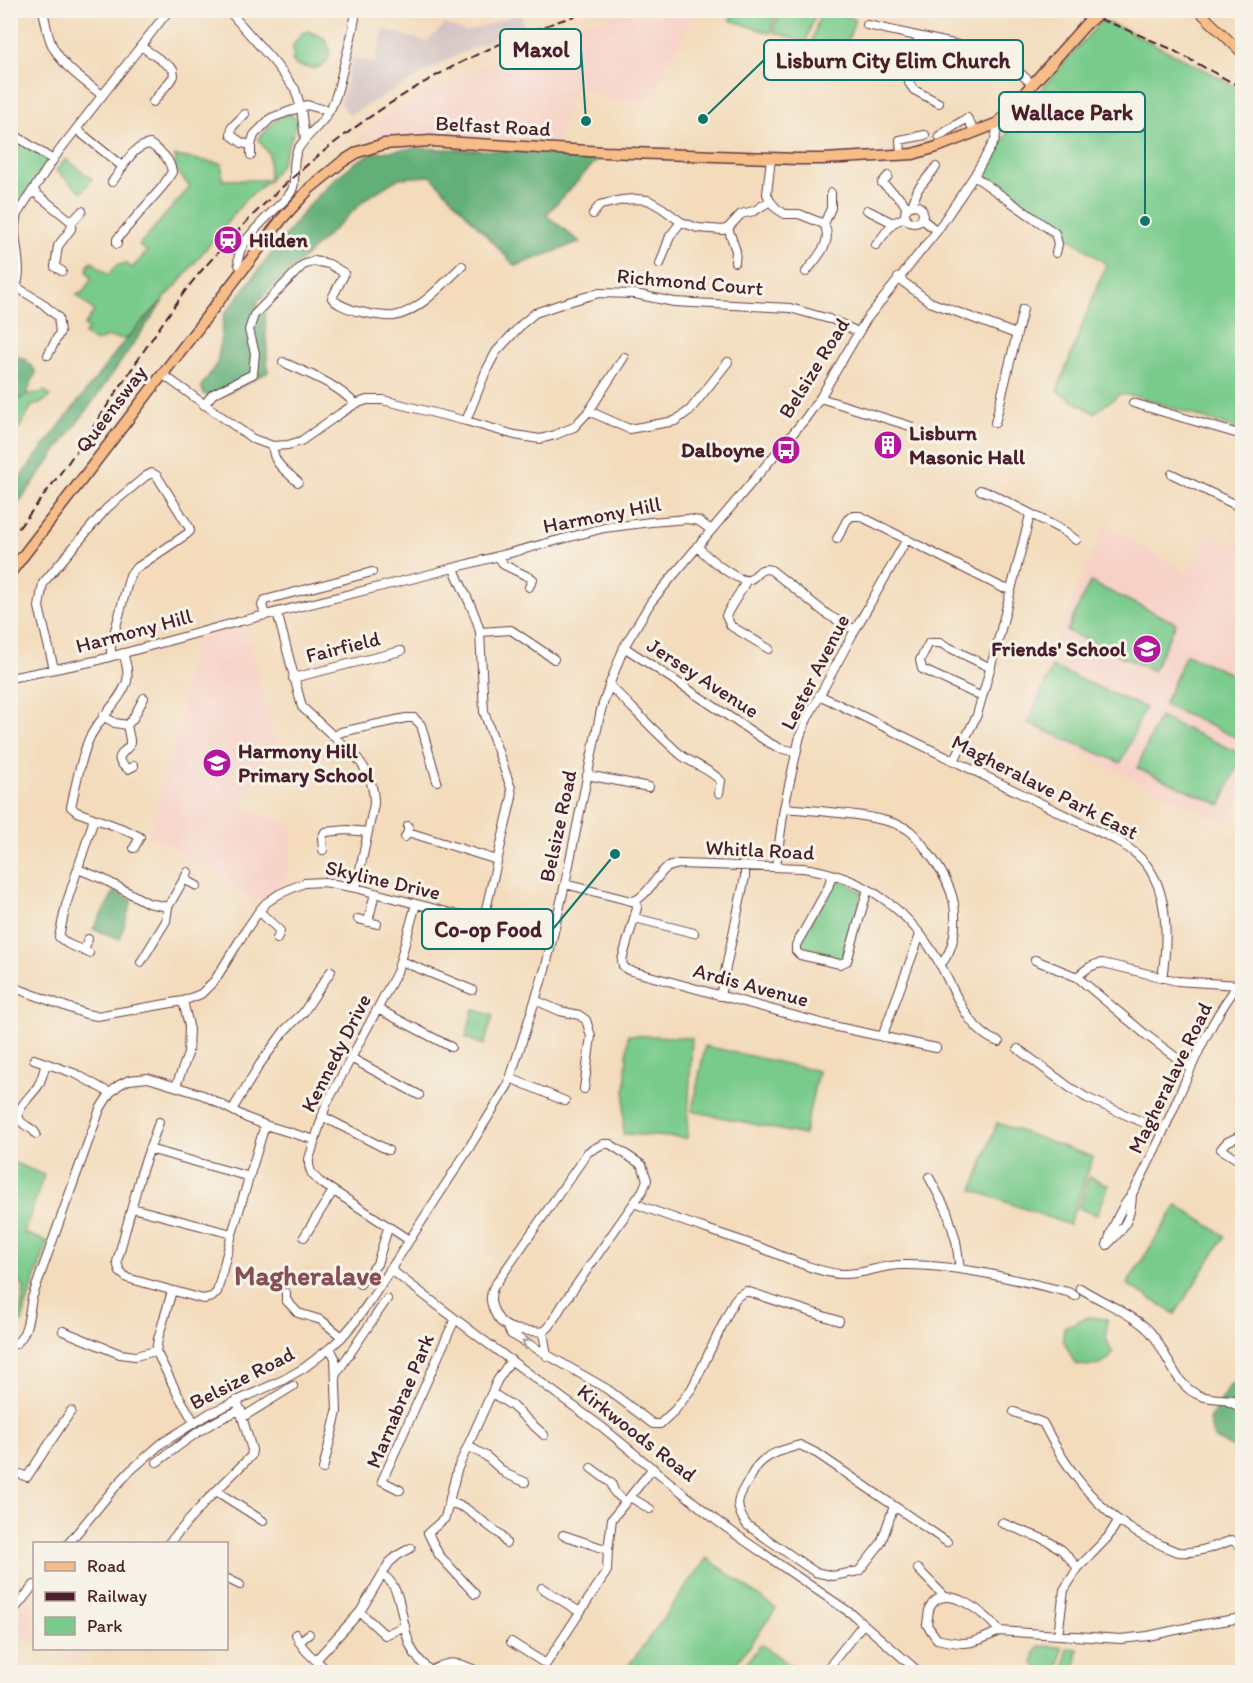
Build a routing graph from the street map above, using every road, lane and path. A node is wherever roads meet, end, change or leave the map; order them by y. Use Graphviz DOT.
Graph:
graph roads {
  1 [pos="43,10"];
  2 [pos="228,10"];
  3 [pos="356,10"];
  4 [pos="1102,10"];
  5 [pos="1198,10"];
  6 [pos="168,11"];
  7 [pos="867,25"];
  8 [pos="918,37"];
  9 [pos="141,46"];
  10 [pos="1242,53"];
  11 [pos="1032,84"];
  12 [pos="925,85"];
  13 [pos="921,94"];
  14 [pos="102,95"];
  15 [pos="153,102"];
  16 [pos="939,103"];
  17 [pos="301,108"];
  18 [pos="329,111"];
  19 [pos="245,114"];
  20 [pos="998,123"];
  21 [pos="76,129"];
  22 [pos="10,132"];
  23 [pos="975,132"];
  24 [pos="925,135"];
  25 [pos="939,136"];
  26 [pos="305,139"];
  27 [pos="251,145"];
  28 [pos="251,155"];
  29 [pos="901,155"];
  30 [pos="771,158"];
  31 [pos="53,160"];
  32 [pos="123,167"];
  33 [pos="936,167"];
  34 [pos="888,176"];
  35 [pos="974,176"];
  36 [pos="112,182"];
  37 [pos="33,191"];
  38 [pos="831,193"];
  39 [pos="770,201"];
  40 [pos="867,210"];
  41 [pos="82,211"];
  42 [pos="909,211"];
  43 [pos="593,214"];
  44 [pos="922,219"];
  45 [pos="72,222"];
  46 [pos="681,222"];
  47 [pos="893,223"];
  48 [pos="824,224"];
  49 [pos="728,228"];
  50 [pos="937,231"];
  51 [pos="117,244"];
  52 [pos="876,245"];
  53 [pos="1056,253"];
  54 [pos="735,262"];
  55 [pos="660,264"];
  56 [pos="462,266"];
  57 [pos="243,270"];
  58 [pos="62,271"];
  59 [pos="805,273"];
  60 [pos="898,278"];
  61 [pos="18,288"];
  62 [pos="10,297"];
  63 [pos="1023,309"];
  64 [pos="858,332"];
  65 [pos="1016,334"];
  66 [pos="48,355"];
  67 [pos="624,357"];
  68 [pos="283,362"];
  69 [pos="728,362"];
  70 [pos="162,374"];
  71 [pos="820,398"];
  72 [pos="1133,403"];
  73 [pos="355,404"];
  74 [pos="204,405"];
  75 [pos="589,411"];
  76 [pos="466,421"];
  77 [pos="995,423"];
  78 [pos="910,426"];
  79 [pos="1242,435"];
  80 [pos="273,446"];
  81 [pos="1172,474"];
  82 [pos="298,482"];
  83 [pos="980,490"];
  84 [pos="1242,508"];
  85 [pos="1030,515"];
  86 [pos="711,530"];
  87 [pos="837,539"];
  88 [pos="907,539"];
  89 [pos="1076,540"];
  90 [pos="697,546"];
  91 [pos="498,556"];
  92 [pos="454,568"];
  93 [pos="372,572"];
  94 [pos="10,573"];
  95 [pos="746,581"];
  96 [pos="529,587"];
  97 [pos="1011,589"];
  98 [pos="277,612"];
  99 [pos="265,615"];
  100 [pos="855,630"];
  101 [pos="480,632"];
  102 [pos="624,647"];
  103 [pos="769,649"];
  104 [pos="401,651"];
  105 [pos="123,653"];
  106 [pos="111,656"];
  107 [pos="554,659"];
  108 [pos="991,668"];
  109 [pos="54,669"];
  110 [pos="10,678"];
  111 [pos="293,678"];
  112 [pos="609,685"];
  113 [pos="819,695"];
  114 [pos="982,697"];
  115 [pos="144,698"];
  116 [pos="103,716"];
  117 [pos="127,725"];
  118 [pos="334,737"];
  119 [pos="796,752"];
  120 [pos="954,761"];
  121 [pos="134,766"];
  122 [pos="587,775"];
  123 [pos="436,781"];
  124 [pos="649,787"];
  125 [pos="719,793"];
  126 [pos="784,807"];
  127 [pos="94,819"];
  128 [pos="367,831"];
  129 [pos="407,832"];
  130 [pos="134,848"];
  131 [pos="324,851"];
  132 [pos="497,860"];
  133 [pos="776,866"];
  134 [pos="745,867"];
  135 [pos="78,869"];
  136 [pos="831,874"];
  137 [pos="565,884"];
  138 [pos="197,886"];
  139 [pos="356,888"];
  140 [pos="868,889"];
  141 [pos="375,893"];
  142 [pos="636,901"];
  143 [pos="416,904"];
  144 [pos="168,907"];
  145 [pos="259,911"];
  146 [pos="635,918"];
  147 [pos="358,919"];
  148 [pos="368,922"];
  149 [pos="483,922"];
  150 [pos="377,924"];
  151 [pos="694,933"];
  152 [pos="920,935"];
  153 [pos="88,939"];
  154 [pos="278,939"];
  155 [pos="552,940"];
  156 [pos="1035,960"];
  157 [pos="401,961"];
  158 [pos="141,962"];
  159 [pos="940,965"];
  160 [pos="331,971"];
  161 [pos="1077,977"];
  162 [pos="1162,978"];
  163 [pos="1240,983"];
  164 [pos="10,986"];
  165 [pos="472,990"];
  166 [pos="720,996"];
  167 [pos="535,1000"];
  168 [pos="183,1001"];
  169 [pos="378,1009"];
  170 [pos="882,1037"];
  171 [pos="999,1042"];
  172 [pos="451,1047"];
  173 [pos="936,1048"];
  174 [pos="1018,1049"];
  175 [pos="351,1058"];
  176 [pos="34,1059"];
  177 [pos="46,1063"];
  178 [pos="1190,1068"];
  179 [pos="510,1078"];
  180 [pos="176,1086"];
  181 [pos="584,1089"];
  182 [pos="110,1093"];
  183 [pos="418,1095"];
  184 [pos="566,1101"];
  185 [pos="232,1110"];
  186 [pos="322,1116"];
  187 [pos="159,1122"];
  188 [pos="265,1125"];
  189 [pos="1163,1131"];
  190 [pos="36,1134"];
  191 [pos="1242,1135"];
  192 [pos="315,1140"];
  193 [pos="149,1149"];
  194 [pos="388,1150"];
  195 [pos="1242,1162"];
  196 [pos="250,1177"];
  197 [pos="929,1177"];
  198 [pos="333,1191"];
  199 [pos="1133,1193"];
  200 [pos="634,1203"];
  201 [pos="132,1208"];
  202 [pos="388,1228"];
  203 [pos="232,1234"];
  204 [pos="304,1237"];
  205 [pos="409,1240"];
  206 [pos="390,1269"];
  207 [pos="960,1269"];
  208 [pos="360,1284"];
  209 [pos="172,1291"];
  210 [pos="286,1293"];
  211 [pos="387,1299"];
  212 [pos="455,1319"];
  213 [pos="839,1321"];
  214 [pos="508,1328"];
  215 [pos="63,1331"];
  216 [pos="543,1332"];
  217 [pos="342,1337"];
  218 [pos="10,1343"];
  219 [pos="330,1348"];
  220 [pos="156,1351"];
  221 [pos="547,1356"];
  222 [pos="511,1360"];
  223 [pos="336,1374"];
  224 [pos="293,1386"];
  225 [pos="492,1393"];
  226 [pos="237,1400"];
  227 [pos="1226,1401"];
  228 [pos="1242,1401"];
  229 [pos="1242,1408"];
  230 [pos="71,1411"];
  231 [pos="1014,1412"];
  232 [pos="242,1414"];
  233 [pos="194,1422"];
  234 [pos="544,1435"];
  235 [pos="468,1446"];
  236 [pos="157,1462"];
  237 [pos="591,1468"];
  238 [pos="653,1468"];
  239 [pos="323,1469"];
  240 [pos="10,1470"];
  241 [pos="525,1482"];
  242 [pos="400,1490"];
  243 [pos="216,1491"];
  244 [pos="628,1499"];
  245 [pos="450,1502"];
  246 [pos="894,1506"];
  247 [pos="650,1509"];
  248 [pos="263,1521"];
  249 [pos="1118,1521"];
  250 [pos="1002,1523"];
  251 [pos="563,1535"];
  252 [pos="71,1542"];
  253 [pos="170,1542"];
  254 [pos="947,1542"];
  255 [pos="506,1543"];
  256 [pos="1242,1547"];
  257 [pos="408,1548"];
  258 [pos="608,1550"];
  259 [pos="1078,1568"];
  260 [pos="918,1569"];
  261 [pos="383,1575"];
  262 [pos="228,1579"];
  263 [pos="240,1585"];
  264 [pos="33,1586"];
  265 [pos="542,1588"];
  266 [pos="475,1594"];
  267 [pos="944,1596"];
  268 [pos="12,1609"];
  269 [pos="360,1612"];
  270 [pos="580,1612"];
  271 [pos="1242,1618"];
  272 [pos="863,1624"];
  273 [pos="405,1626"];
  274 [pos="999,1631"];
  275 [pos="309,1634"];
  276 [pos="1058,1635"];
  277 [pos="511,1642"];
  278 [pos="316,1660"];
  279 [pos="329,1672"];
  280 [pos="430,1672"];
  281 [pos="478,1672"];
  282 [pos="825,1672"];
  283 [pos="919,1672"];
  1 -- 14 [label="street"];
  2 -- 17 [label="street"];
  3 -- 18 [label="street"];
  4 -- 11 [label="highway, bridge"];
  5 -- 10 [label="main road"];
  6 -- 9 [label="street"];
  7 -- 8 [label="street"];
  8 -- 11 [label="street"];
  8 -- 13 [label="street"];
  9 -- 14 [label="street"];
  9 -- 15 [label="street"];
  11 -- 20 [label="highway"];
  12 -- 13 [label="street"];
  13 -- 16 [label="street"];
  14 -- 21 [label="street"];
  17 -- 18 [label="street"];
  17 -- 26 [label="street"];
  17 -- 27 [label="street"];
  18 -- 26 [label="street"];
  19 -- 27 [label="street"];
  20 -- 23 [label="highway, Belfast Road"];
  20 -- 35 [label="street, Belsize Road"];
  21 -- 31 [label="street"];
  21 -- 32 [label="street"];
  22 -- 31 [label="street"];
  23 -- 25 [label="street"];
  23 -- 29 [label="highway, Belfast Road"];
  24 -- 29 [label="street"];
  26 -- 57 [label="street"];
  27 -- 28 [label="street"];
  29 -- 30 [label="highway, Belfast Road"];
  30 -- 39 [label="street"];
  30 -- 57 [label="highway, Belfast Road"];
  31 -- 37 [label="street"];
  32 -- 36 [label="street"];
  32 -- 51 [label="street"];
  33 -- 42 [label="street"];
  34 -- 42 [label="street"];
  35 -- 50 [label="street, Belsize Road"];
  35 -- 53 [label="street"];
  37 -- 45 [label="street"];
  37 -- 61 [label="street"];
  38 -- 48 [label="street"];
  39 -- 48 [label="street"];
  39 -- 49 [label="street"];
  40 -- 47 [label="street"];
  41 -- 45 [label="street"];
  42 -- 44 [label="street"];
  42 -- 44 [label="street"];
  42 -- 47 [label="street"];
  43 -- 46 [label="street"];
  44 -- 50 [label="street"];
  45 -- 58 [label="street"];
  46 -- 49 [label="street"];
  46 -- 55 [label="street"];
  47 -- 52 [label="street"];
  48 -- 59 [label="street"];
  49 -- 54 [label="street"];
  50 -- 60 [label="street, Belsize Road"];
  56 -- 74 [label="street"];
  57 -- 70 [label="highway, Queensway"];
  60 -- 64 [label="street, Belsize Road"];
  60 -- 65 [label="street"];
  61 -- 62 [label="street"];
  61 -- 66 [label="street"];
  63 -- 65 [label="street"];
  64 -- 71 [label="street, Belsize Road"];
  64 -- 76 [label="street, Richmond Court"];
  65 -- 77 [label="street"];
  67 -- 75 [label="street"];
  68 -- 73 [label="street"];
  69 -- 75 [label="street"];
  70 -- 74 [label="street"];
  70 -- 94 [label="highway, Queensway"];
  71 -- 78 [label="street"];
  71 -- 86 [label="street, Belsize Road"];
  72 -- 79 [label="street"];
  73 -- 76 [label="street"];
  73 -- 80 [label="street"];
  74 -- 80 [label="street"];
  75 -- 76 [label="street"];
  80 -- 82 [label="street"];
  81 -- 84 [label="street"];
  83 -- 85 [label="street"];
  85 -- 89 [label="street"];
  85 -- 97 [label="street"];
  86 -- 90 [label="street, Belsize Road"];
  86 -- 91 [label="street, Harmony Hill"];
  87 -- 88 [label="street"];
  88 -- 97 [label="street"];
  88 -- 100 [label="street, Lester Avenue"];
  90 -- 95 [label="street"];
  90 -- 102 [label="street, Belsize Road"];
  91 -- 92 [label="street, Harmony Hill"];
  91 -- 96 [label="street"];
  92 -- 98 [label="street, Harmony Hill"];
  92 -- 101 [label="street"];
  93 -- 99 [label="street"];
  95 -- 100 [label="street"];
  95 -- 103 [label="street"];
  97 -- 108 [label="street"];
  98 -- 99 [label="street, Harmony Hill"];
  98 -- 111 [label="street"];
  99 -- 105 [label="street, Harmony Hill"];
  100 -- 113 [label="street, Lester Avenue"];
  101 -- 107 [label="street"];
  101 -- 132 [label="street"];
  102 -- 112 [label="street, Belsize Road"];
  102 -- 119 [label="street, Jersey Avenue"];
  104 -- 111 [label="street, Fairfield"];
  105 -- 106 [label="street, Harmony Hill"];
  105 -- 116 [label="street"];
  106 -- 109 [label="street, Harmony Hill"];
  106 -- 109 [label="street"];
  108 -- 114 [label="street"];
  108 -- 114 [label="street"];
  109 -- 110 [label="street, Harmony Hill"];
  111 -- 118 [label="street"];
  112 -- 122 [label="street, Belsize Road"];
  112 -- 125 [label="street"];
  113 -- 119 [label="street, Lester Avenue"];
  113 -- 120 [label="street, Magheralave Park East"];
  114 -- 120 [label="street"];
  115 -- 117 [label="street"];
  116 -- 117 [label="street"];
  116 -- 127 [label="street"];
  117 -- 121 [label="street"];
  118 -- 123 [label="street"];
  118 -- 128 [label="street"];
  119 -- 126 [label="street, Lester Avenue"];
  120 -- 162 [label="street, Magheralave Park East"];
  122 -- 124 [label="street"];
  122 -- 137 [label="street, Belsize Road"];
  126 -- 133 [label="street, Lester Avenue"];
  126 -- 159 [label="street"];
  127 -- 130 [label="street"];
  127 -- 135 [label="street"];
  128 -- 131 [label="street"];
  128 -- 139 [label="street"];
  129 -- 132 [label="street"];
  132 -- 149 [label="street"];
  133 -- 134 [label="street, Whitla Road"];
  133 -- 136 [label="street, Whitla Road"];
  134 -- 142 [label="street, Whitla Road"];
  134 -- 166 [label="street"];
  135 -- 144 [label="street"];
  135 -- 153 [label="street"];
  136 -- 140 [label="street, Whitla Road"];
  136 -- 140 [label="street"];
  137 -- 142 [label="street"];
  137 -- 155 [label="street, Belsize Road"];
  138 -- 144 [label="street"];
  139 -- 141 [label="street, Skyline Drive"];
  139 -- 145 [label="street, Skyline Drive"];
  140 -- 152 [label="street, Whitla Road"];
  141 -- 143 [label="street, Skyline Drive"];
  141 -- 148 [label="street"];
  142 -- 146 [label="street, Ardis Avenue"];
  143 -- 149 [label="street, Skyline Drive"];
  143 -- 157 [label="street, Kennedy Drive"];
  144 -- 158 [label="street"];
  145 -- 154 [label="street"];
  145 -- 168 [label="street, Skyline Drive"];
  146 -- 151 [label="street"];
  146 -- 166 [label="street, Ardis Avenue"];
  147 -- 148 [label="street"];
  148 -- 150 [label="street"];
  149 -- 155 [label="street, Skyline Drive"];
  152 -- 159 [label="street, Whitla Road"];
  152 -- 170 [label="street"];
  155 -- 167 [label="street, Belsize Road"];
  156 -- 161 [label="street"];
  157 -- 165 [label="street"];
  157 -- 169 [label="street, Kennedy Drive"];
  159 -- 171 [label="street, Whitla Road"];
  160 -- 185 [label="street"];
  161 -- 162 [label="street"];
  161 -- 178 [label="street"];
  162 -- 163 [label="street"];
  163 -- 178 [label="street, Magheralave Road"];
  164 -- 168 [label="street, Skyline Drive"];
  166 -- 170 [label="street, Ardis Avenue"];
  167 -- 179 [label="street, Belsize Road"];
  167 -- 181 [label="street"];
  168 -- 180 [label="street"];
  169 -- 172 [label="street"];
  169 -- 175 [label="street, Kennedy Drive"];
  170 -- 173 [label="street, Ardis Avenue"];
  174 -- 189 [label="street"];
  175 -- 183 [label="street"];
  175 -- 186 [label="street, Kennedy Drive"];
  176 -- 177 [label="street"];
  177 -- 182 [label="street"];
  177 -- 190 [label="street"];
  178 -- 189 [label="street, Magheralave Road"];
  179 -- 184 [label="street"];
  179 -- 205 [label="street, Belsize Road"];
  180 -- 182 [label="street"];
  180 -- 185 [label="street"];
  182 -- 218 [label="street"];
  185 -- 188 [label="street"];
  186 -- 192 [label="street, Kennedy Drive"];
  186 -- 194 [label="street"];
  187 -- 193 [label="street"];
  188 -- 192 [label="street"];
  188 -- 196 [label="street"];
  189 -- 199 [label="street, Magheralave Road"];
  191 -- 195 [label="street"];
  192 -- 198 [label="street, Kennedy Drive"];
  193 -- 196 [label="street"];
  193 -- 201 [label="street"];
  196 -- 203 [label="street"];
  197 -- 207 [label="street"];
  198 -- 202 [label="street, Kennedy Drive"];
  198 -- 204 [label="street"];
  199 -- 199 [label="street, Magheralave Road"];
  200 -- 207 [label="street"];
  200 -- 214 [label="street"];
  200 -- 216 [label="street"];
  201 -- 203 [label="street"];
  201 -- 209 [label="street"];
  202 -- 205 [label="street, Kennedy Drive"];
  202 -- 208 [label="street"];
  203 -- 209 [label="street"];
  205 -- 206 [label="street, Belsize Road"];
  206 -- 212 [label="street, Kirkwoods Road"];
  206 -- 217 [label="street, Belsize Road"];
  207 -- 227 [label="street"];
  209 -- 220 [label="street"];
  210 -- 217 [label="street"];
  211 -- 223 [label="street"];
  212 -- 222 [label="street, Kirkwoods Road"];
  212 -- 242 [label="street, Marnabrae Park"];
  213 -- 221 [label="street"];
  214 -- 216 [label="street"];
  221 -- 214 [label="street, one-way"];
  215 -- 220 [label="street"];
  216 -- 221 [label="street"];
  217 -- 219 [label="street, Belsize Road"];
  219 -- 223 [label="street"];
  219 -- 226 [label="street, Belsize Road"];
  220 -- 233 [label="street"];
  222 -- 225 [label="street"];
  222 -- 238 [label="street, Kirkwoods Road"];
  223 -- 239 [label="street"];
  224 -- 232 [label="street"];
  225 -- 234 [label="street"];
  225 -- 235 [label="street"];
  226 -- 232 [label="street"];
  226 -- 233 [label="street, Belsize Road"];
  227 -- 228 [label="street"];
  227 -- 229 [label="street"];
  230 -- 240 [label="street"];
  231 -- 249 [label="street"];
  232 -- 236 [label="street"];
  232 -- 243 [label="street"];
  233 -- 252 [label="street, Belsize Road"];
  235 -- 241 [label="street"];
  235 -- 245 [label="street"];
  237 -- 244 [label="street"];
  238 -- 244 [label="street"];
  238 -- 272 [label="street, Kirkwoods Road"];
  243 -- 248 [label="street"];
  243 -- 253 [label="street"];
  244 -- 247 [label="street"];
  244 -- 258 [label="street"];
  245 -- 255 [label="street"];
  245 -- 266 [label="street"];
  246 -- 246 [label="street"];
  246 -- 254 [label="street"];
  249 -- 256 [label="street"];
  249 -- 259 [label="street"];
  250 -- 259 [label="street"];
  251 -- 258 [label="street"];
  257 -- 261 [label="street"];
  258 -- 270 [label="street"];
  259 -- 276 [label="street"];
  260 -- 267 [label="street"];
  261 -- 269 [label="street"];
  261 -- 273 [label="street"];
  262 -- 263 [label="street"];
  264 -- 268 [label="street"];
  265 -- 270 [label="street"];
  267 -- 274 [label="street"];
  267 -- 274 [label="street"];
  269 -- 273 [label="street"];
  269 -- 278 [label="street"];
  270 -- 277 [label="street"];
  271 -- 276 [label="street"];
  272 -- 282 [label="street"];
  272 -- 283 [label="street, Kirkwoods Road"];
  273 -- 280 [label="street"];
  274 -- 276 [label="street"];
  275 -- 278 [label="street"];
  278 -- 279 [label="street"];
  280 -- 281 [label="street"];
}
